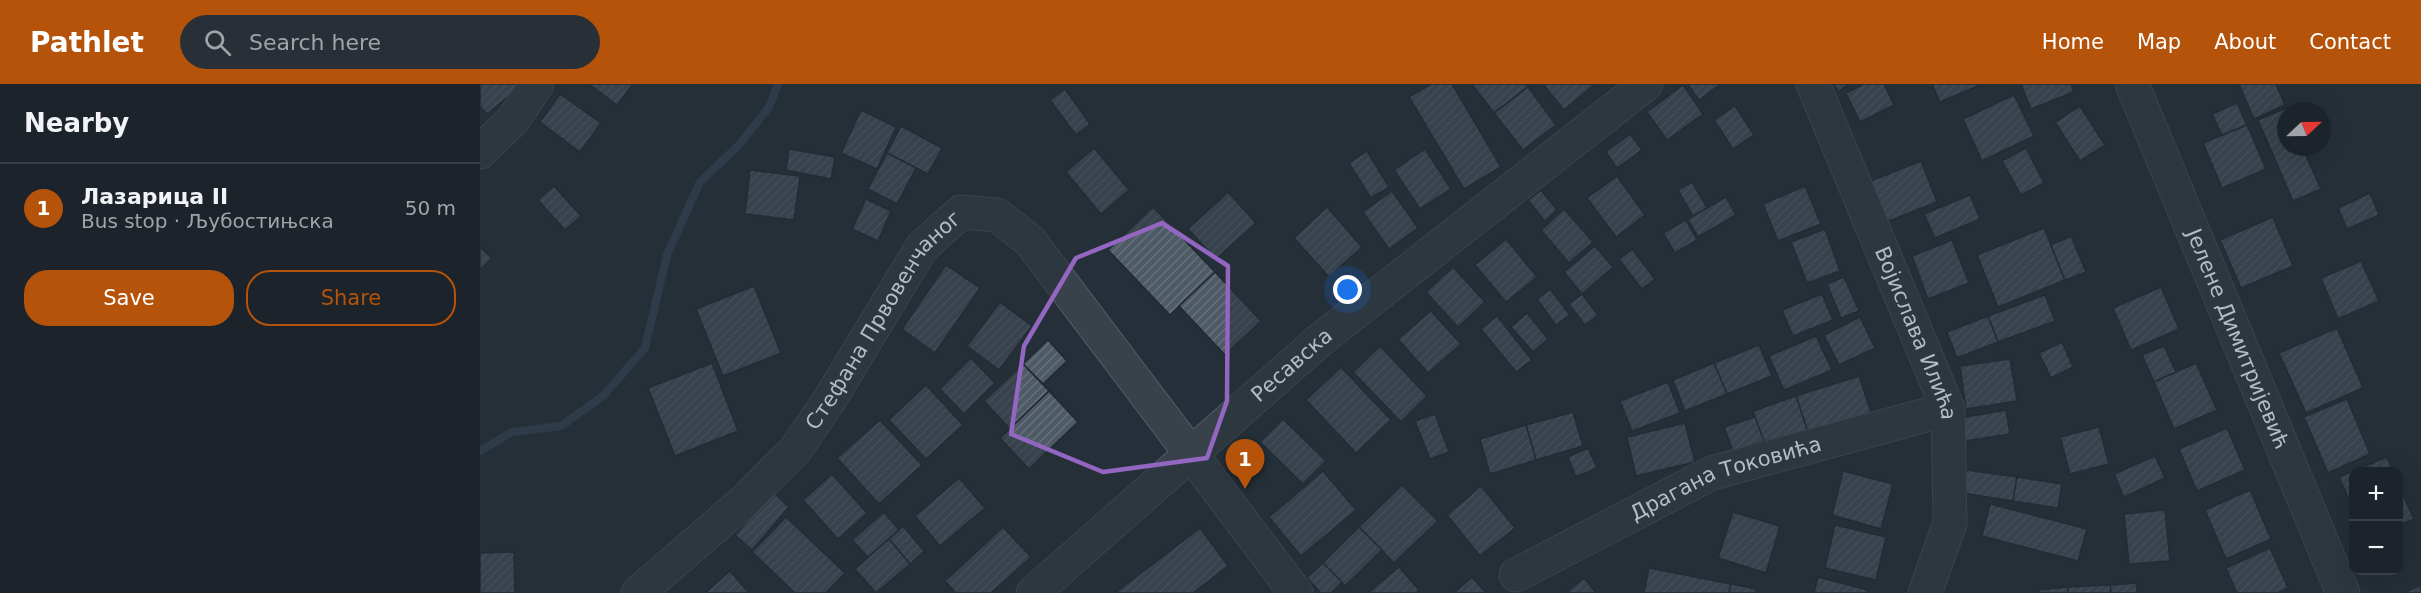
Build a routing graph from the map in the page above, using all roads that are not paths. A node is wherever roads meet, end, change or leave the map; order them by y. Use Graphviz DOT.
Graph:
graph roads {
  1 [pos="537,84"];
  2 [pos="1646,84"];
  3 [pos="1813,84"];
  4 [pos="2132,84"];
  5 [pos="480,152"];
  6 [pos="1948,408"];
  7 [pos="1192,454"];
  8 [pos="1516,575"];
  9 [pos="638,593"];
  10 [pos="1033,593"];
  11 [pos="1296,593"];
  12 [pos="1924,593"];
  13 [pos="2343,593"];
  1 -- 5 [label="street"];
  2 -- 7 [label="street, Ресавска"];
  3 -- 6 [label="street, Војислава Илића"];
  4 -- 13 [label="street, Јелене Димитријевић"];
  6 -- 8 [label="street, Драгана Токовића"];
  6 -- 12 [label="street, Војислава Илића"];
  7 -- 9 [label="street, Стефана Првовенчаног"];
  7 -- 10 [label="street, Ресавска"];
  7 -- 11 [label="street, Стефана Првовенчаног"];
}
